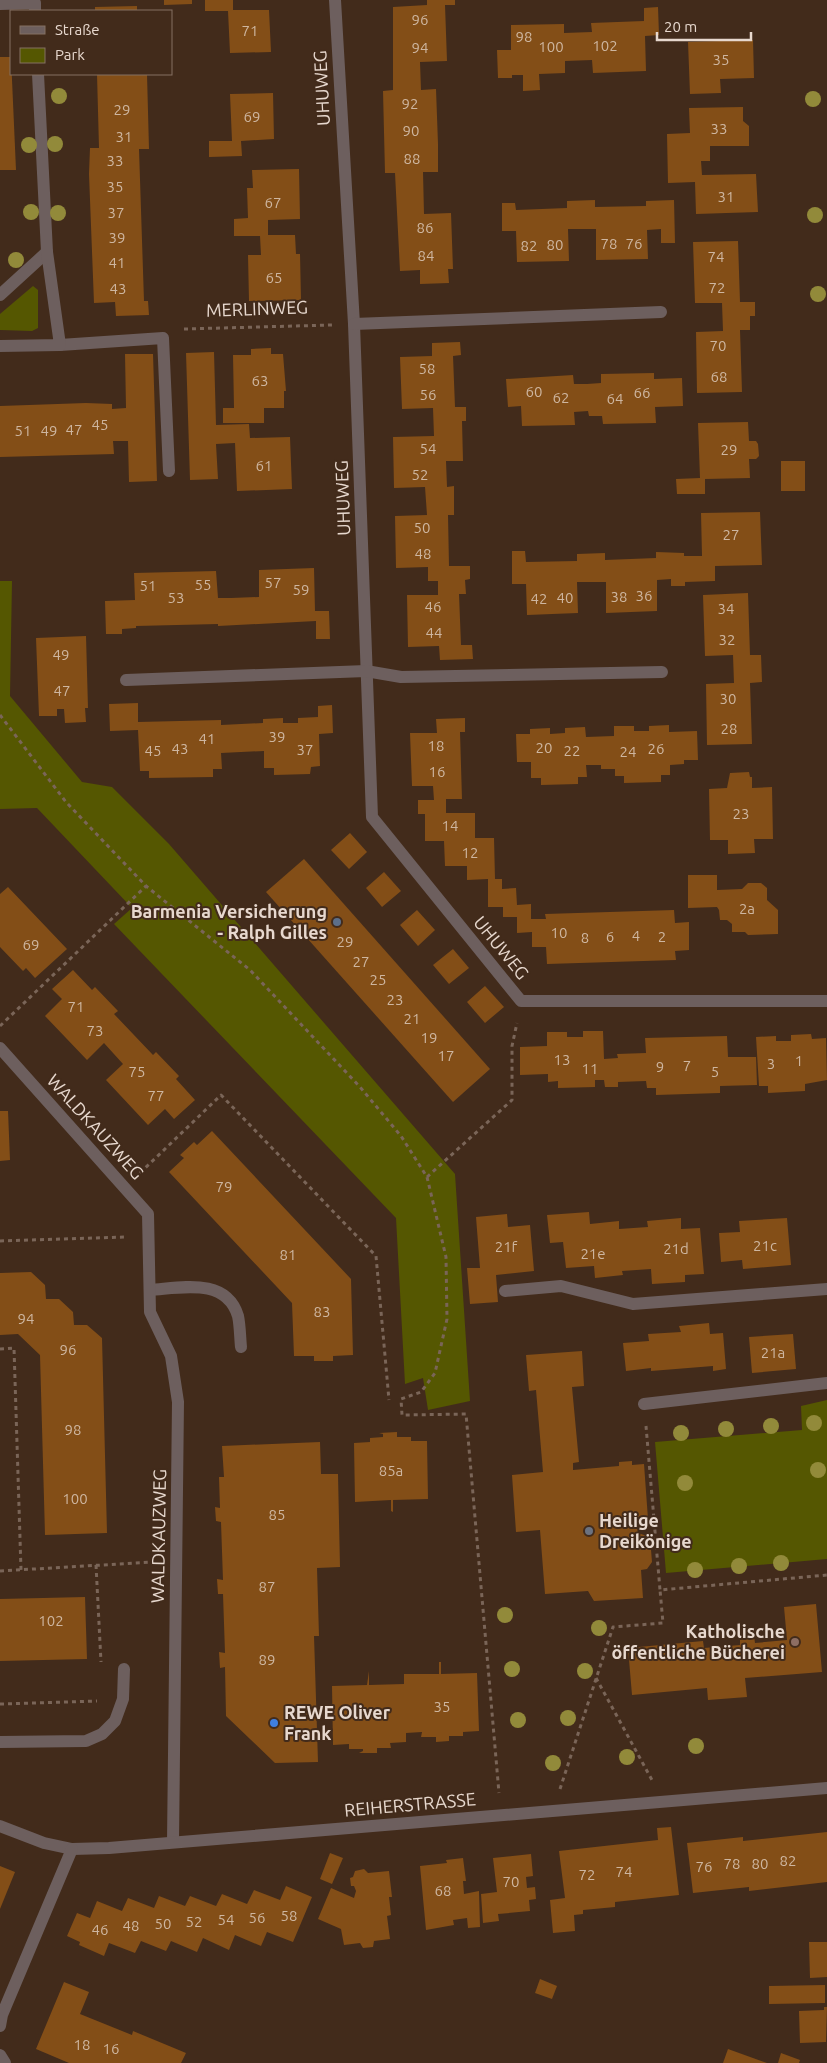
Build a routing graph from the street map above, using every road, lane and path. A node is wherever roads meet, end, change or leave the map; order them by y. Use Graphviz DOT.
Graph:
graph roads {
  1 [pos="335,0"];
  2 [pos="0,4"];
  3 [pos="35,10"];
  4 [pos="38,75"];
  5 [pos="46,252"];
  6 [pos="0,294"];
  7 [pos="661,312"];
  8 [pos="354,324"];
  9 [pos="163,338"];
  10 [pos="60,345"];
  11 [pos="0,346"];
  12 [pos="169,471"];
  13 [pos="366,671"];
  14 [pos="662,672"];
  15 [pos="126,680"];
  16 [pos="0,715"];
  17 [pos="146,886"];
  18 [pos="521,1001"];
  19 [pos="827,1001"];
  20 [pos="0,1026"];
  21 [pos="0,1048"];
  22 [pos="427,1177"];
  23 [pos="125,1188"];
  24 [pos="149,1236"];
  25 [pos="0,1241"];
  26 [pos="827,1289"];
  27 [pos="150,1290"];
  28 [pos="505,1290"];
  29 [pos="241,1347"];
  30 [pos="0,1348"];
  31 [pos="827,1383"];
  32 [pos="388,1400"];
  33 [pos="644,1404"];
  34 [pos="176,1561"];
  35 [pos="96,1565"];
  36 [pos="21,1570"];
  37 [pos="0,1571"];
  38 [pos="827,1575"];
  39 [pos="660,1590"];
  40 [pos="124,1669"];
  41 [pos="102,1670"];
  42 [pos="596,1678"];
  43 [pos="100,1696"];
  44 [pos="97,1702"];
  45 [pos="0,1704"];
  46 [pos="93,1709"];
  47 [pos="0,1742"];
  48 [pos="827,1788"];
  49 [pos="664,1802"];
  50 [pos="553,1811"];
  51 [pos="501,1815"];
  52 [pos="0,1826"];
  53 [pos="173,1842"];
  54 [pos="72,1849"];
  55 [pos="0,2026"];
  56 [pos="0,2055"];
  57 [pos="5,2063"];
  1 -- 8 [label="street, UHUWEG"];
  2 -- 3 [label="street"];
  4 -- 5 [label="street"];
  5 -- 6 [label="street"];
  5 -- 10 [label="street"];
  7 -- 8 [label="street"];
  8 -- 9 [label="path, MERLINWEG"];
  8 -- 13 [label="street, UHUWEG"];
  9 -- 10 [label="street"];
  9 -- 12 [label="street"];
  10 -- 11 [label="street"];
  13 -- 14 [label="street"];
  13 -- 15 [label="street"];
  13 -- 18 [label="street, UHUWEG"];
  16 -- 17 [label="path"];
  17 -- 20 [label="path"];
  17 -- 22 [label="path"];
  18 -- 19 [label="street, UHUWEG"];
  18 -- 22 [label="path"];
  21 -- 23 [label="street, WALDKAUZWEG"];
  22 -- 51 [label="path"];
  23 -- 24 [label="street, WALDKAUZWEG"];
  23 -- 32 [label="path"];
  24 -- 25 [label="path"];
  24 -- 27 [label="street, WALDKAUZWEG"];
  26 -- 28 [label="street"];
  27 -- 29 [label="street"];
  27 -- 34 [label="street, WALDKAUZWEG"];
  30 -- 36 [label="path"];
  31 -- 33 [label="street"];
  33 -- 39 [label="path"];
  34 -- 35 [label="path"];
  34 -- 53 [label="street, WALDKAUZWEG"];
  35 -- 36 [label="path"];
  35 -- 41 [label="path"];
  36 -- 37 [label="path"];
  38 -- 39 [label="path"];
  39 -- 42 [label="path"];
  40 -- 47 [label="street"];
  42 -- 49 [label="path"];
  42 -- 50 [label="path"];
  43 -- 44 [label="path"];
  44 -- 45 [label="path"];
  44 -- 46 [label="path"];
  48 -- 49 [label="street, REIHERSTRASSE"];
  49 -- 50 [label="street, REIHERSTRASSE"];
  50 -- 51 [label="street, REIHERSTRASSE"];
  51 -- 53 [label="street, REIHERSTRASSE"];
  52 -- 54 [label="street, REIHERSTRASSE"];
  53 -- 54 [label="street, REIHERSTRASSE"];
  54 -- 55 [label="street"];
  56 -- 57 [label="street"];
}
